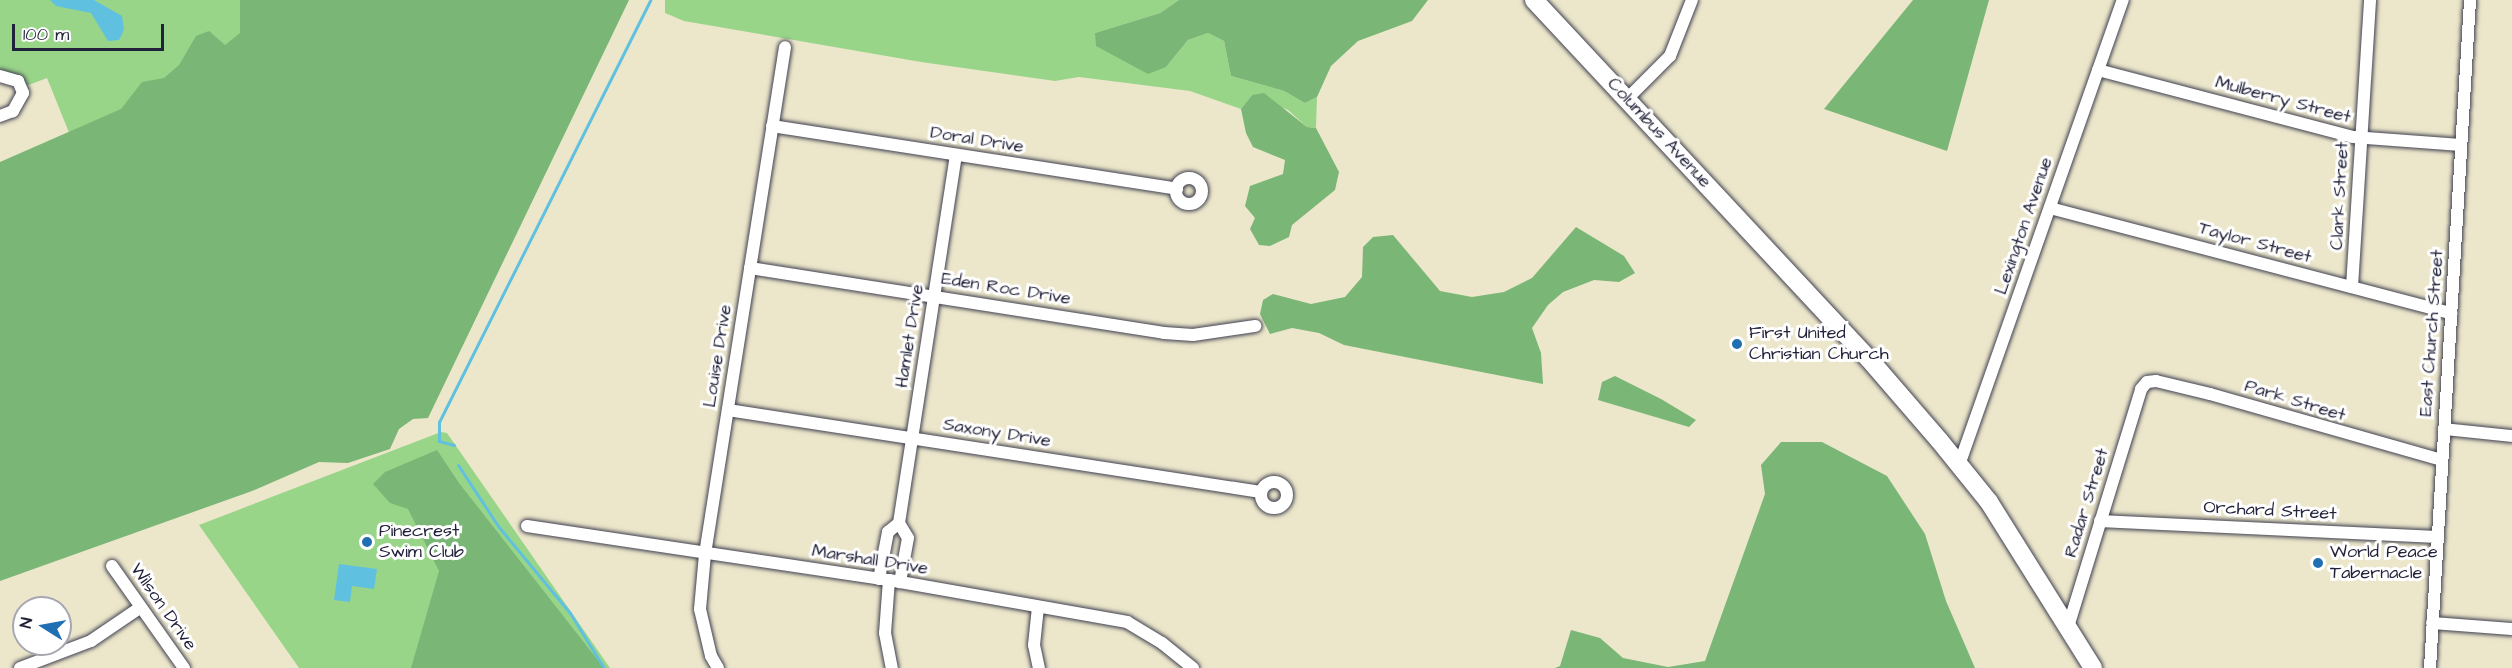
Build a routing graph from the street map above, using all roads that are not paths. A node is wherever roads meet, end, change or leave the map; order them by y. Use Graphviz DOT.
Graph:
graph roads {
  1 [pos="1534,0"];
  2 [pos="1692,0"];
  3 [pos="2123,0"];
  4 [pos="2370,0"];
  5 [pos="2470,0"];
  6 [pos="785,47"];
  7 [pos="2098,70"];
  8 [pos="0,76"];
  9 [pos="1627,99"];
  10 [pos="0,116"];
  11 [pos="772,126"];
  12 [pos="2361,139"];
  13 [pos="2461,145"];
  14 [pos="956,155"];
  15 [pos="1177,189"];
  16 [pos="2050,208"];
  17 [pos="750,268"];
  18 [pos="2352,287"];
  19 [pos="934,296"];
  20 [pos="2451,313"];
  21 [pos="1256,326"];
  22 [pos="2141,389"];
  23 [pos="728,410"];
  24 [pos="2444,429"];
  25 [pos="2512,435"];
  26 [pos="912,439"];
  27 [pos="2442,460"];
  28 [pos="1959,465"];
  29 [pos="1261,492"];
  30 [pos="2100,521"];
  31 [pos="899,523"];
  32 [pos="527,526"];
  33 [pos="2438,537"];
  34 [pos="705,554"];
  35 [pos="112,566"];
  36 [pos="889,580"];
  37 [pos="1038,607"];
  38 [pos="141,608"];
  39 [pos="2433,624"];
  40 [pos="2068,627"];
  41 [pos="2512,629"];
  42 [pos="21,668"];
  43 [pos="184,668"];
  44 [pos="718,668"];
  45 [pos="892,668"];
  46 [pos="1039,668"];
  47 [pos="1193,668"];
  48 [pos="2093,668"];
  49 [pos="2430,668"];
  1 -- 9 [label="main road, Columbus Avenue"];
  2 -- 9 [label="street"];
  3 -- 7 [label="street, Lexington Avenue"];
  4 -- 12 [label="street, Clark Street"];
  5 -- 13 [label="street, East Church Street"];
  6 -- 11 [label="street, Louise Drive"];
  7 -- 12 [label="street, Mulberry Street"];
  7 -- 16 [label="street, Lexington Avenue"];
  8 -- 10 [label="street"];
  9 -- 28 [label="main road, Columbus Avenue"];
  11 -- 14 [label="street, Doral Drive"];
  11 -- 17 [label="street, Louise Drive"];
  12 -- 13 [label="street, Mulberry Street"];
  12 -- 18 [label="street, Clark Street"];
  13 -- 20 [label="street, East Church Street"];
  14 -- 15 [label="street, Doral Drive"];
  14 -- 19 [label="street, Hamlet Drive"];
  16 -- 18 [label="street, Taylor Street"];
  16 -- 28 [label="street, Lexington Avenue"];
  17 -- 19 [label="street, Eden Roc Drive"];
  17 -- 23 [label="street, Louise Drive"];
  18 -- 20 [label="street, Taylor Street"];
  19 -- 21 [label="street, Eden Roc Drive"];
  19 -- 26 [label="street, Hamlet Drive"];
  20 -- 24 [label="street, East Church Street"];
  22 -- 27 [label="street, Park Street"];
  22 -- 30 [label="street, Radar Street"];
  23 -- 26 [label="street, Saxony Drive"];
  23 -- 34 [label="street, Louise Drive"];
  24 -- 25 [label="street"];
  24 -- 27 [label="street, East Church Street"];
  26 -- 29 [label="street, Saxony Drive"];
  26 -- 31 [label="street, Hamlet Drive"];
  27 -- 33 [label="street, East Church Street"];
  28 -- 40 [label="main road, Columbus Avenue"];
  30 -- 33 [label="street, Orchard Street"];
  30 -- 40 [label="street, Radar Street"];
  31 -- 36 [label="street, Hamlet Drive"];
  31 -- 36 [label="street, Hamlet Drive"];
  32 -- 34 [label="street, Marshall Drive"];
  33 -- 39 [label="street, East Church Street"];
  34 -- 36 [label="street, Marshall Drive"];
  34 -- 44 [label="street, Louise Drive"];
  35 -- 38 [label="street, Wilson Drive"];
  36 -- 37 [label="street, Marshall Drive"];
  36 -- 45 [label="street, Hamlet Drive"];
  37 -- 46 [label="street"];
  37 -- 47 [label="street, Marshall Drive"];
  38 -- 42 [label="street"];
  38 -- 43 [label="street, Wilson Drive"];
  39 -- 41 [label="street"];
  39 -- 49 [label="street, East Church Street"];
  40 -- 48 [label="main road, Columbus Avenue"];
}
